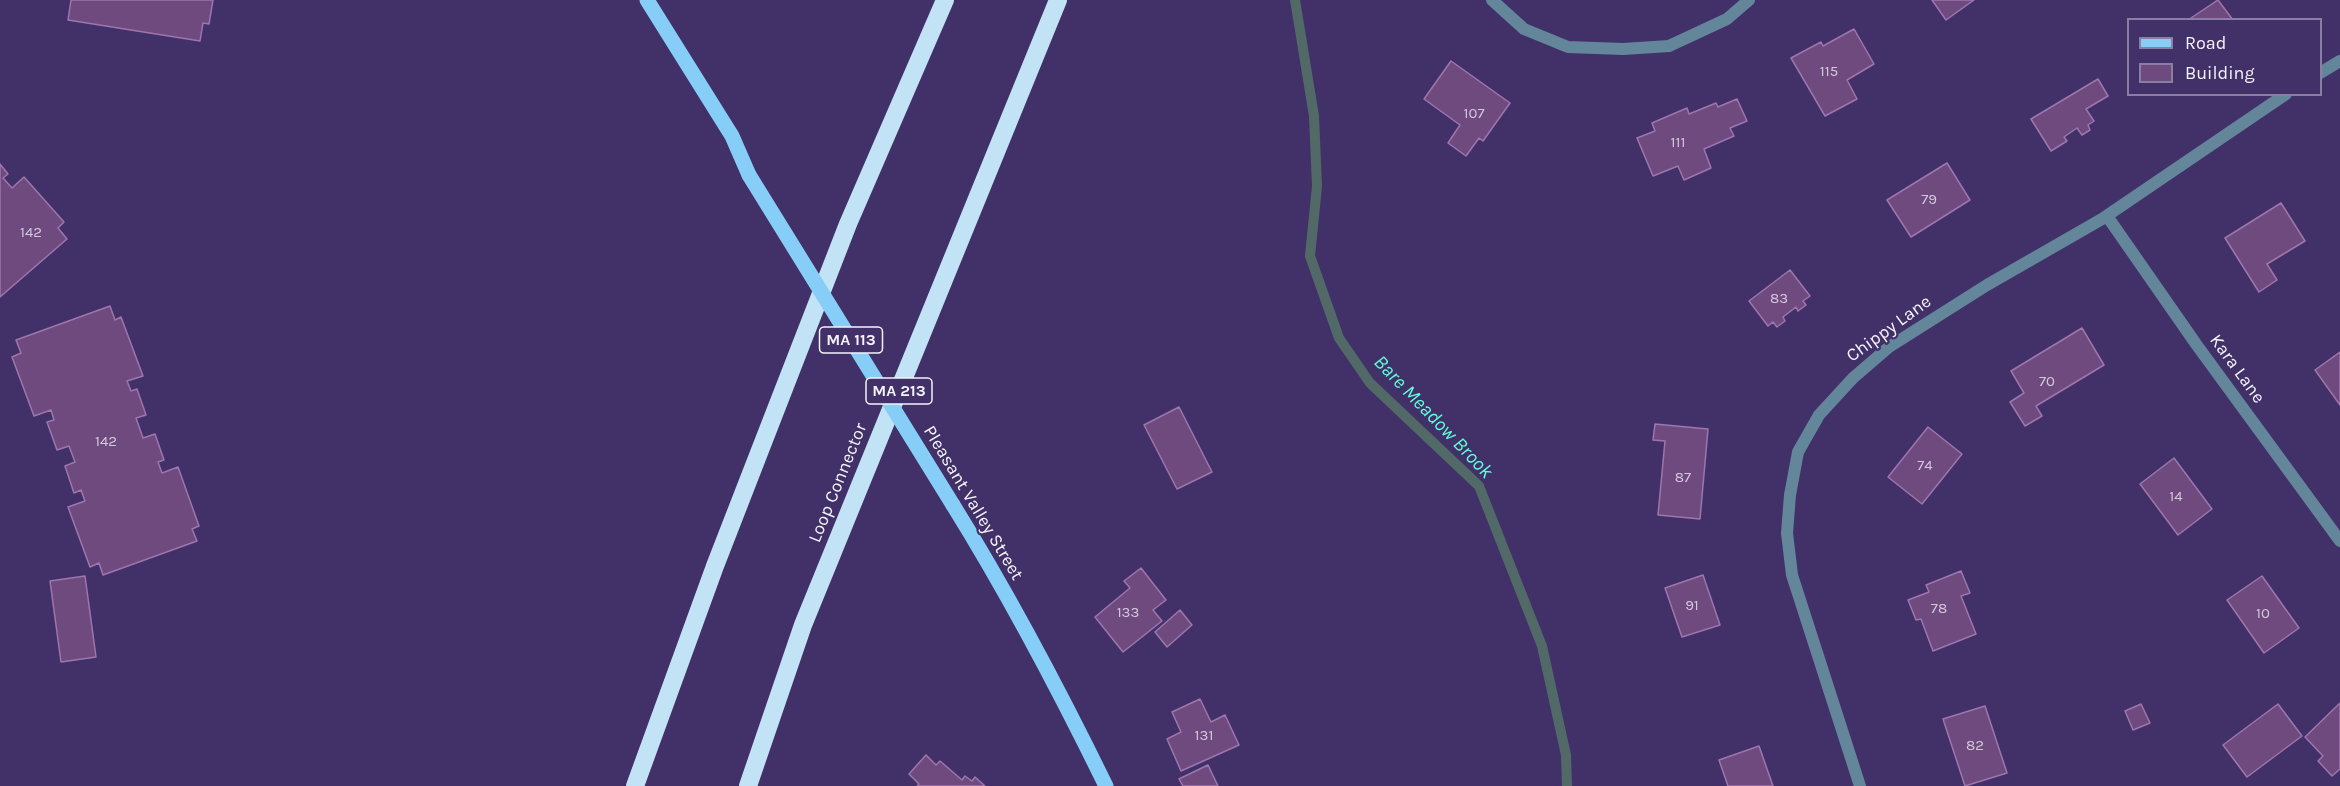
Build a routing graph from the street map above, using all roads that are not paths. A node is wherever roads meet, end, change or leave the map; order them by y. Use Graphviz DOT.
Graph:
graph roads {
  1 [pos="647,0"];
  2 [pos="945,0"];
  3 [pos="1058,0"];
  4 [pos="1492,0"];
  5 [pos="1749,0"];
  6 [pos="2340,61"];
  7 [pos="2322,72"];
  8 [pos="2283,96"];
  9 [pos="2107,216"];
  10 [pos="2340,541"];
  11 [pos="635,786"];
  12 [pos="748,786"];
  13 [pos="1106,786"];
  14 [pos="1860,786"];
  1 -- 13 [label="main road, Pleasant Valley Street / MA 113, bridge"];
  2 -- 11 [label="highway"];
  3 -- 12 [label="highway, Loop Connector / MA 213"];
  4 -- 5 [label="street"];
  6 -- 7 [label="street"];
  8 -- 9 [label="street, Chippy Lane"];
  9 -- 10 [label="street, Kara Lane"];
  9 -- 14 [label="street, Chippy Lane"];
}
